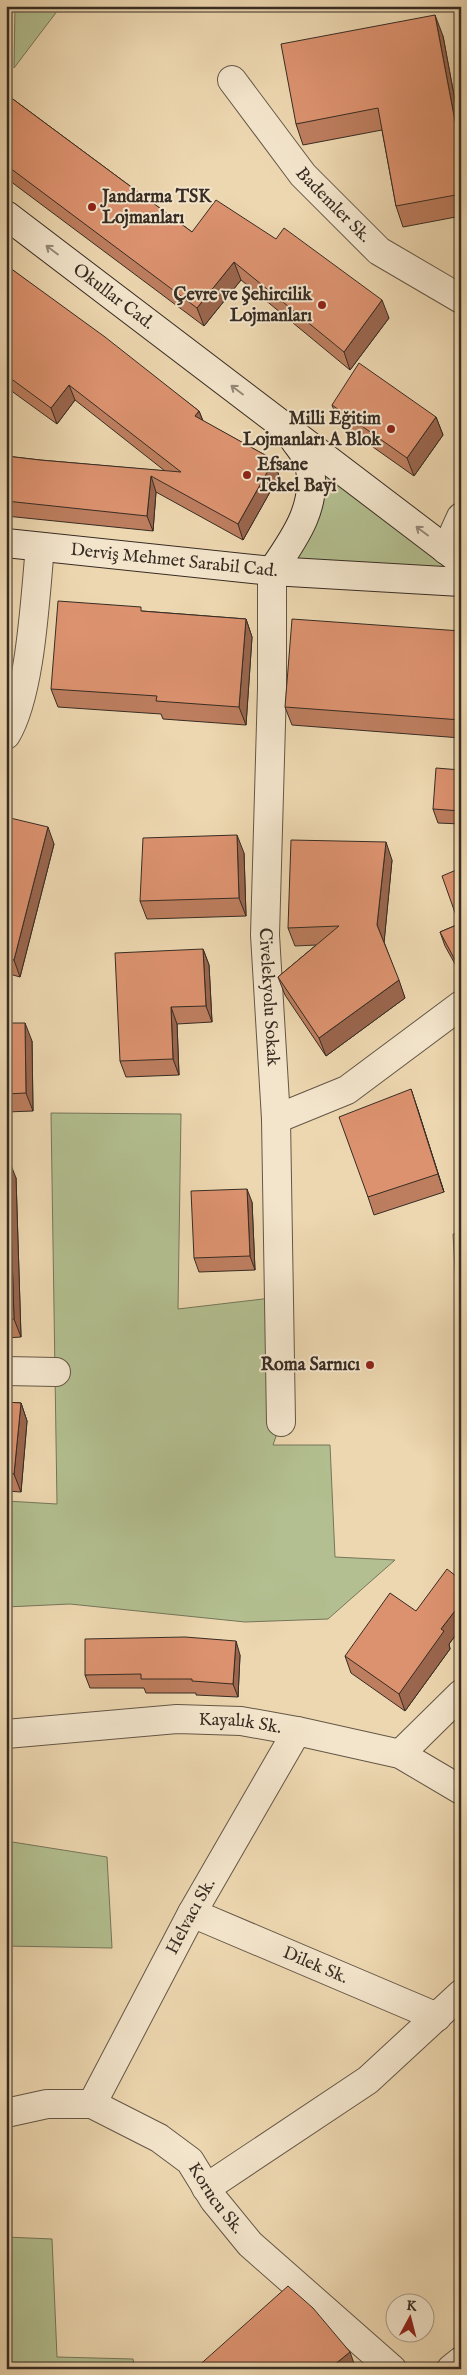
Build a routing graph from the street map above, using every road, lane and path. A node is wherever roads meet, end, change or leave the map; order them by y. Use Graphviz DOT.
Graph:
graph roads {
  1 [pos="232,80"];
  2 [pos="6,215"];
  3 [pos="461,299"];
  4 [pos="288,429"];
  5 [pos="461,517"];
  6 [pos="6,543"];
  7 [pos="40,547"];
  8 [pos="454,555"];
  9 [pos="272,571"];
  10 [pos="461,582"];
  11 [pos="6,735"];
  12 [pos="461,1005"];
  13 [pos="276,1119"];
  14 [pos="6,1372"];
  15 [pos="56,1372"];
  16 [pos="281,1422"];
  17 [pos="461,1694"];
  18 [pos="297,1731"];
  19 [pos="6,1734"];
  20 [pos="400,1754"];
  21 [pos="461,1790"];
  22 [pos="192,1912"];
  23 [pos="461,1994"];
  24 [pos="437,2017"];
  25 [pos="92,2104"];
  26 [pos="6,2113"];
  27 [pos="206,2188"];
  28 [pos="461,2361"];
  29 [pos="387,2368"];
  30 [pos="450,2369"];
  1 -- 3 [label="street, Bademler Sk."];
  4 -- 2 [label="street, Okullar Cad., one-way"];
  8 -- 4 [label="street, Okullar Cad., one-way"];
  4 -- 9 [label="street, Derviş Mehmet Sarabil Cad."];
  5 -- 8 [label="street"];
  6 -- 7 [label="street, Derviş Mehmet Sarabil Cad."];
  7 -- 9 [label="street, Derviş Mehmet Sarabil Cad."];
  7 -- 11 [label="street"];
  9 -- 10 [label="street"];
  9 -- 13 [label="street, Civelekyolu Sokak"];
  12 -- 13 [label="street"];
  13 -- 16 [label="street, Civelekyolu Sokak"];
  14 -- 15 [label="street"];
  17 -- 20 [label="street"];
  18 -- 19 [label="street, Kayalık Sk."];
  18 -- 20 [label="street, Kayalık Sk."];
  18 -- 22 [label="street, Helvacı Sk."];
  20 -- 21 [label="street, Kayalık Sk."];
  22 -- 24 [label="street, Dilek Sk."];
  22 -- 25 [label="street, Helvacı Sk."];
  23 -- 24 [label="street"];
  24 -- 27 [label="street"];
  25 -- 26 [label="street, Korucu Sk."];
  25 -- 27 [label="street, Korucu Sk."];
  27 -- 29 [label="street, Korucu Sk."];
  28 -- 30 [label="street"];
}
